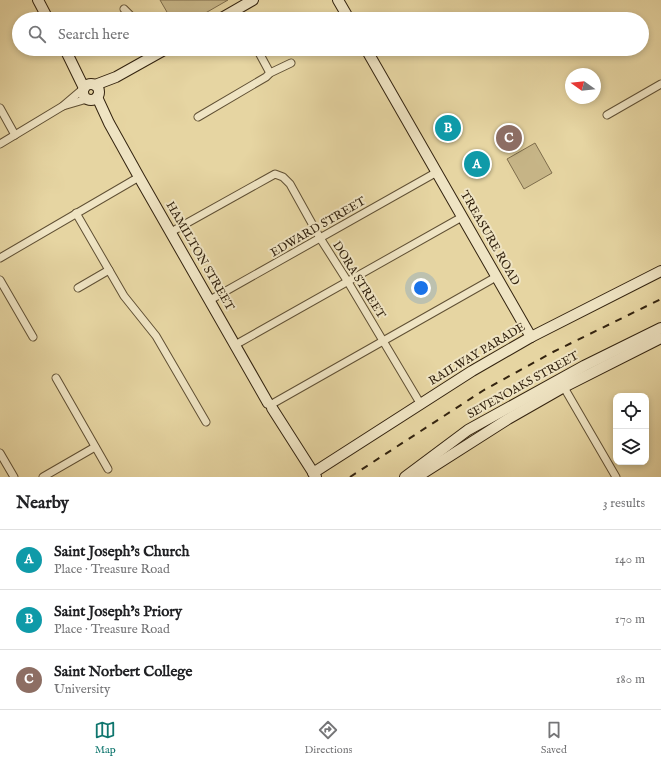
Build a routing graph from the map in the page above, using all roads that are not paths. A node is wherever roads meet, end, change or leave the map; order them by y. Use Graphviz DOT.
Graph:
graph roads {
  1 [pos="38,0"];
  2 [pos="252,0"];
  3 [pos="338,0"];
  4 [pos="124,9"];
  5 [pos="44,12"];
  6 [pos="127,12"];
  7 [pos="240,12"];
  8 [pos="345,12"];
  9 [pos="69,56"];
  10 [pos="147,56"];
  11 [pos="261,56"];
  12 [pos="370,56"];
  13 [pos="291,63"];
  14 [pos="270,73"];
  15 [pos="661,84"];
  16 [pos="91,91"];
  17 [pos="0,108"];
  18 [pos="607,115"];
  19 [pos="198,117"];
  20 [pos="15,135"];
  21 [pos="0,144"];
  22 [pos="437,172"];
  23 [pos="138,177"];
  24 [pos="76,213"];
  25 [pos="462,217"];
  26 [pos="172,232"];
  27 [pos="320,238"];
  28 [pos="0,258"];
  29 [pos="109,270"];
  30 [pos="661,271"];
  31 [pos="496,277"];
  32 [pos="0,280"];
  33 [pos="348,282"];
  34 [pos="78,288"];
  35 [pos="210,300"];
  36 [pos="661,328"];
  37 [pos="33,337"];
  38 [pos="531,337"];
  39 [pos="661,338"];
  40 [pos="384,341"];
  41 [pos="235,345"];
  42 [pos="56,378"];
  43 [pos="562,383"];
  44 [pos="420,403"];
  45 [pos="270,406"];
  46 [pos="206,422"];
  47 [pos="95,447"];
  48 [pos="0,453"];
  49 [pos="108,470"];
  50 [pos="310,476"];
  51 [pos="14,477"];
  52 [pos="43,477"];
  53 [pos="405,477"];
  54 [pos="417,477"];
  55 [pos="616,477"];
  1 -- 5 [label="street"];
  2 -- 7 [label="street"];
  3 -- 8 [label="street"];
  4 -- 6 [label="street"];
  9 -- 16 [label="street, HAMILTON STREET"];
  10 -- 16 [label="street"];
  11 -- 14 [label="street"];
  12 -- 22 [label="street, TREASURE ROAD"];
  13 -- 14 [label="street"];
  14 -- 19 [label="street"];
  15 -- 18 [label="street"];
  16 -- 20 [label="street"];
  16 -- 23 [label="street, HAMILTON STREET"];
  17 -- 20 [label="street"];
  20 -- 21 [label="street"];
  22 -- 25 [label="street, TREASURE ROAD"];
  22 -- 27 [label="street, EDWARD STREET"];
  23 -- 24 [label="street"];
  23 -- 26 [label="street, HAMILTON STREET"];
  24 -- 28 [label="street"];
  24 -- 29 [label="street"];
  25 -- 31 [label="street, TREASURE ROAD"];
  25 -- 33 [label="street"];
  26 -- 27 [label="street, DORA STREET"];
  26 -- 35 [label="street, HAMILTON STREET"];
  27 -- 33 [label="street, DORA STREET"];
  27 -- 35 [label="street, EDWARD STREET"];
  29 -- 34 [label="street"];
  29 -- 46 [label="street"];
  30 -- 38 [label="street, RAILWAY PARADE"];
  31 -- 38 [label="street, TREASURE ROAD"];
  31 -- 40 [label="street"];
  32 -- 37 [label="street"];
  33 -- 40 [label="street, DORA STREET"];
  33 -- 41 [label="street"];
  35 -- 41 [label="street, HAMILTON STREET"];
  36 -- 43 [label="street, SEVENOAKS STREET"];
  38 -- 44 [label="street, RAILWAY PARADE"];
  39 -- 43 [label="street, SEVENOAKS STREET"];
  40 -- 44 [label="street, DORA STREET"];
  40 -- 45 [label="street"];
  41 -- 45 [label="street, HAMILTON STREET"];
  42 -- 47 [label="street"];
  43 -- 53 [label="street, SEVENOAKS STREET"];
  43 -- 54 [label="street, SEVENOAKS STREET"];
  43 -- 55 [label="street"];
  44 -- 50 [label="street, RAILWAY PARADE"];
  45 -- 50 [label="street, HAMILTON STREET"];
  47 -- 49 [label="street"];
  47 -- 52 [label="street"];
  48 -- 51 [label="street"];
}
